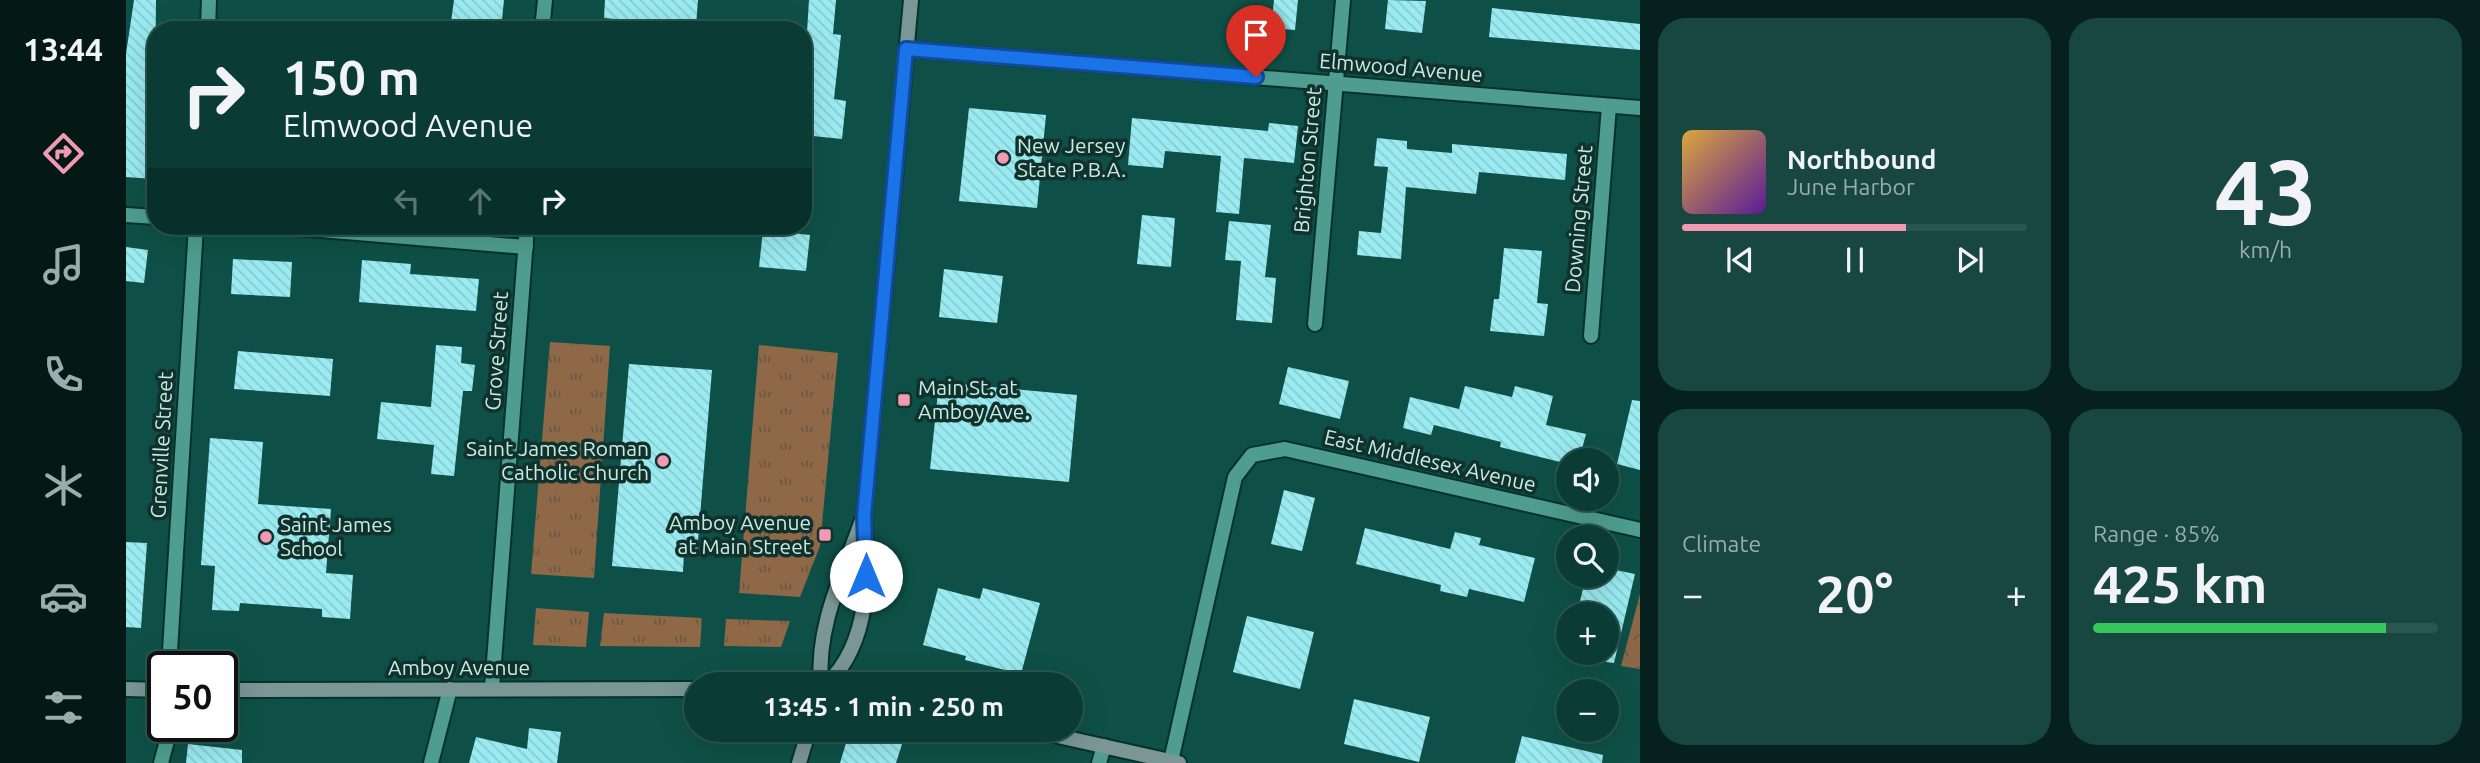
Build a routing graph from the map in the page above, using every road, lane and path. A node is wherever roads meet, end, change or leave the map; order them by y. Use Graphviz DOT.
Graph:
graph roads {
  1 [pos="209,0"];
  2 [pos="545,0"];
  3 [pos="911,0"];
  4 [pos="1343,0"];
  5 [pos="208,21"];
  6 [pos="543,21"];
  7 [pos="906,49"];
  8 [pos="1336,84"];
  9 [pos="1609,106"];
  10 [pos="1640,108"];
  11 [pos="126,215"];
  12 [pos="147,216"];
  13 [pos="195,235"];
  14 [pos="381,235"];
  15 [pos="527,235"];
  16 [pos="526,247"];
  17 [pos="1315,324"];
  18 [pos="1591,336"];
  19 [pos="864,516"];
  20 [pos="1640,530"];
  21 [pos="170,651"];
  22 [pos="821,672"];
  23 [pos="837,672"];
  24 [pos="492,688"];
  25 [pos="126,689"];
  26 [pos="450,689"];
  27 [pos="684,689"];
  28 [pos="147,690"];
  29 [pos="238,690"];
  30 [pos="1083,741"];
  31 [pos="167,742"];
  32 [pos="805,742"];
  33 [pos="1104,746"];
  34 [pos="1175,762"];
  35 [pos="161,763"];
  36 [pos="431,763"];
  37 [pos="799,763"];
  38 [pos="1099,763"];
  1 -- 5 [label="street"];
  2 -- 6 [label="street"];
  3 -- 7 [label="main road"];
  4 -- 8 [label="street, Brighton Street"];
  7 -- 8 [label="street, Elmwood Avenue"];
  7 -- 19 [label="main road"];
  8 -- 9 [label="street, Elmwood Avenue"];
  8 -- 17 [label="street, Brighton Street"];
  9 -- 10 [label="street, Elmwood Avenue"];
  9 -- 18 [label="street, Downing Street"];
  11 -- 12 [label="street"];
  13 -- 21 [label="street, Grenville Street"];
  14 -- 16 [label="street"];
  15 -- 16 [label="street, Grove Street"];
  16 -- 24 [label="street, Grove Street"];
  19 -- 22 [label="main road"];
  19 -- 23 [label="main road"];
  20 -- 34 [label="street, East Middlesex Avenue"];
  24 -- 26 [label="main road, Amboy Avenue"];
  24 -- 27 [label="main road, Amboy Avenue"];
  25 -- 28 [label="main road"];
  26 -- 29 [label="main road, Amboy Avenue"];
  26 -- 36 [label="street"];
  30 -- 33 [label="main road"];
  31 -- 35 [label="street"];
  32 -- 37 [label="main road"];
  33 -- 34 [label="main road"];
  33 -- 38 [label="street"];
}
